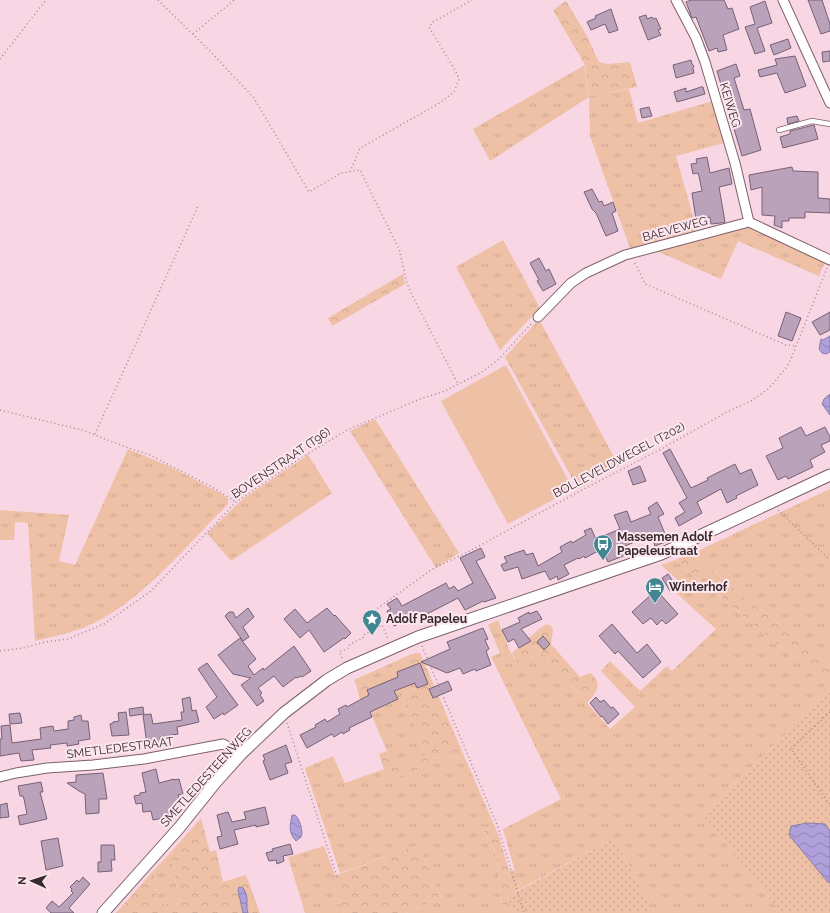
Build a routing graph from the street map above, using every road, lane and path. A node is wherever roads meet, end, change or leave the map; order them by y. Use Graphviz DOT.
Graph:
graph roads {
  1 [pos="46,0"];
  2 [pos="158,0"];
  3 [pos="234,0"];
  4 [pos="472,0"];
  5 [pos="676,0"];
  6 [pos="783,0"];
  7 [pos="193,34"];
  8 [pos="0,59"];
  9 [pos="830,103"];
  10 [pos="830,124"];
  11 [pos="779,130"];
  12 [pos="350,172"];
  13 [pos="198,206"];
  14 [pos="749,222"];
  15 [pos="630,254"];
  16 [pos="828,264"];
  17 [pos="538,317"];
  18 [pos="796,346"];
  19 [pos="458,384"];
  20 [pos="0,410"];
  21 [pos="95,435"];
  22 [pos="830,475"];
  23 [pos="236,502"];
  24 [pos="770,504"];
  25 [pos="830,560"];
  26 [pos="371,631"];
  27 [pos="418,637"];
  28 [pos="393,648"];
  29 [pos="0,651"];
  30 [pos="347,668"];
  31 [pos="830,712"];
  32 [pos="284,713"];
  33 [pos="241,754"];
  34 [pos="0,777"];
  35 [pos="830,805"];
  36 [pos="337,877"];
  37 [pos="103,913"];
  38 [pos="524,913"];
  1 -- 8 [label="path"];
  2 -- 7 [label="path"];
  3 -- 7 [label="path"];
  4 -- 12 [label="path"];
  5 -- 14 [label="street, KEIWEG"];
  6 -- 9 [label="street"];
  7 -- 12 [label="path"];
  10 -- 11 [label="lane"];
  12 -- 19 [label="path"];
  13 -- 21 [label="path"];
  14 -- 15 [label="street, BAEVEWEG"];
  14 -- 16 [label="street"];
  15 -- 17 [label="street, BAEVEWEG"];
  15 -- 18 [label="path"];
  16 -- 18 [label="path, BOLLEVELDWEGEL (T202)"];
  17 -- 19 [label="path, BOVENSTRAAT (T96)"];
  18 -- 26 [label="path, BOLLEVELDWEGEL (T202)"];
  19 -- 23 [label="path, BOVENSTRAAT (T96)"];
  20 -- 21 [label="path"];
  21 -- 23 [label="path"];
  22 -- 24 [label="street, SMETLEDESTEENWEG"];
  23 -- 29 [label="path, BOVENSTRAAT (T96)"];
  24 -- 25 [label="path"];
  24 -- 27 [label="street, SMETLEDESTEENWEG"];
  26 -- 28 [label="path"];
  26 -- 30 [label="path"];
  27 -- 28 [label="street, SMETLEDESTEENWEG"];
  27 -- 38 [label="path"];
  28 -- 30 [label="street, SMETLEDESTEENWEG"];
  30 -- 32 [label="street, SMETLEDESTEENWEG"];
  31 -- 35 [label="path"];
  32 -- 33 [label="street, SMETLEDESTEENWEG"];
  32 -- 36 [label="path"];
  33 -- 34 [label="street, SMETLEDESTRAAT"];
  33 -- 37 [label="street, SMETLEDESTEENWEG"];
}
